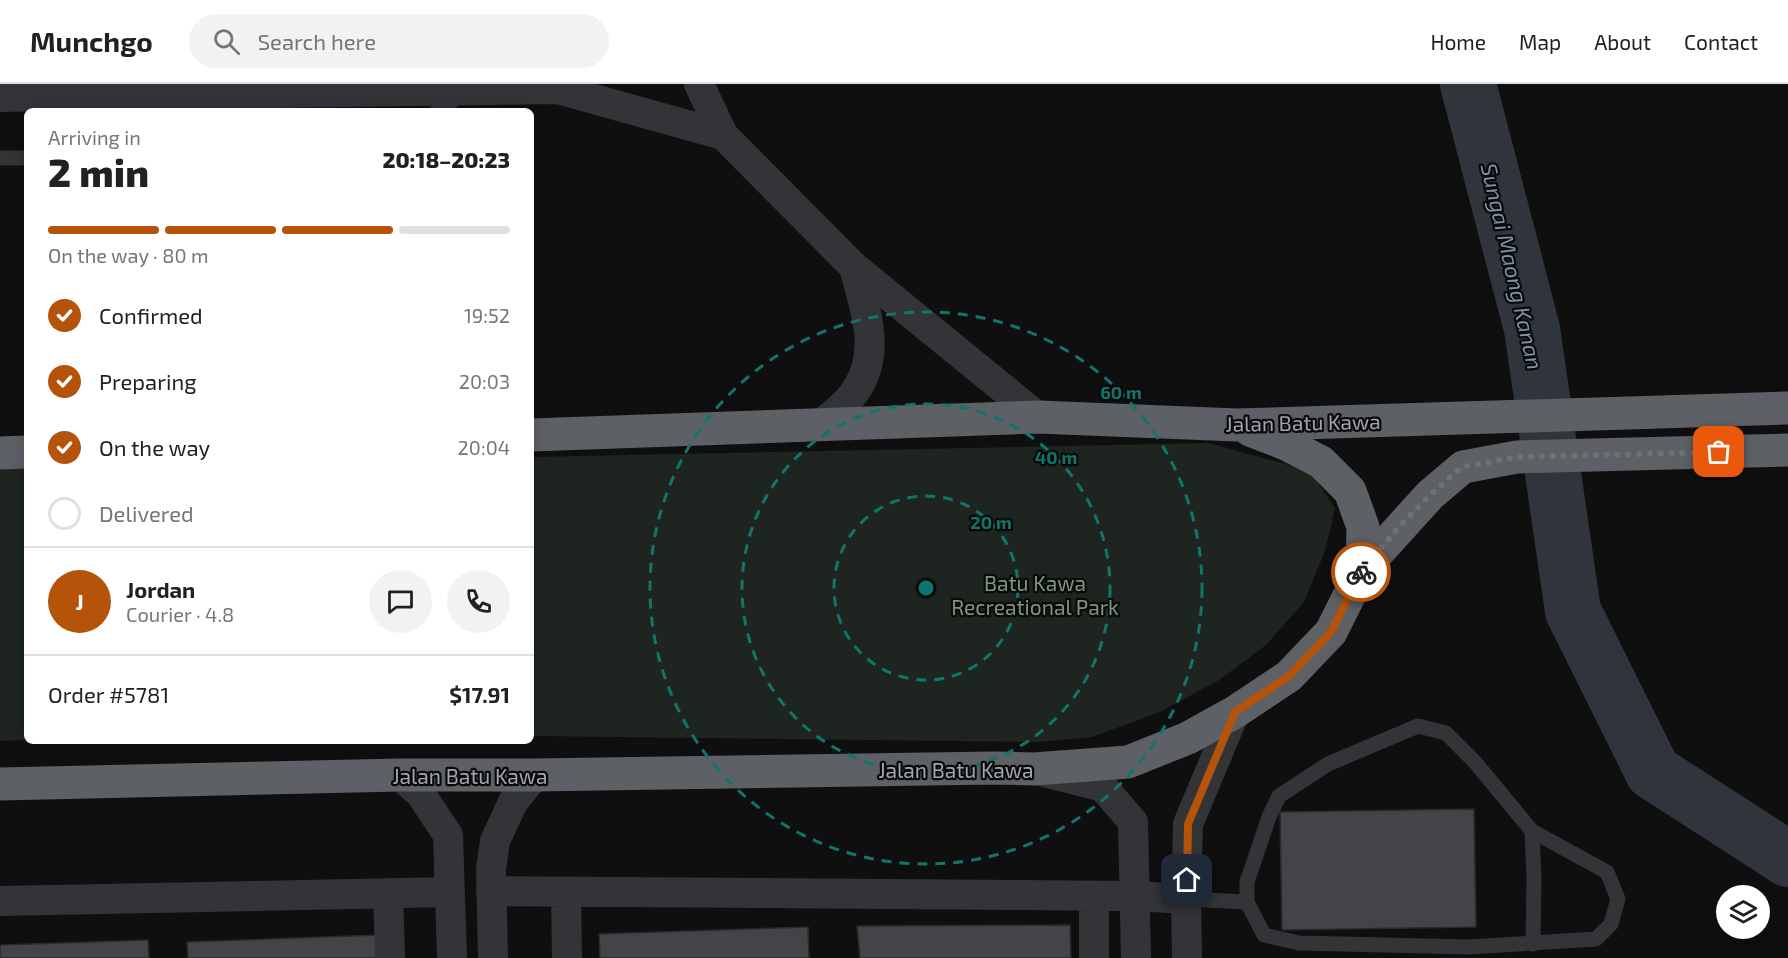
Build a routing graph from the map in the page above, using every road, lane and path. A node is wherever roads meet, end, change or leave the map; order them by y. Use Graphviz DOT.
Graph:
graph roads {
  1 [pos="699,84"];
  2 [pos="563,87"];
  3 [pos="467,91"];
  4 [pos="0,97"];
  5 [pos="442,108"];
  6 [pos="723,135"];
  7 [pos="0,158"];
  8 [pos="24,158"];
  9 [pos="854,267"];
  10 [pos="1788,408"];
  11 [pos="1038,417"];
  12 [pos="1237,425"];
  13 [pos="820,426"];
  14 [pos="534,435"];
  15 [pos="1788,450"];
  16 [pos="24,452"];
  17 [pos="0,453"];
  18 [pos="1362,570"];
  19 [pos="1235,712"];
  20 [pos="1034,769"];
  21 [pos="399,775"];
  22 [pos="535,775"];
  23 [pos="0,784"];
  24 [pos="1532,831"];
  25 [pos="491,891"];
  26 [pos="450,892"];
  27 [pos="566,892"];
  28 [pos="388,893"];
  29 [pos="1094,896"];
  30 [pos="1135,896"];
  31 [pos="1186,899"];
  32 [pos="0,901"];
  33 [pos="1247,902"];
  34 [pos="1533,944"];
  35 [pos="390,958"];
  36 [pos="452,958"];
  37 [pos="493,958"];
  38 [pos="567,958"];
  39 [pos="1094,958"];
  40 [pos="1136,958"];
  41 [pos="1187,958"];
  1 -- 6 [label="street"];
  2 -- 3 [label="street"];
  2 -- 6 [label="street"];
  3 -- 4 [label="street"];
  3 -- 5 [label="lane"];
  6 -- 9 [label="street"];
  7 -- 8 [label="lane"];
  9 -- 11 [label="street"];
  9 -- 13 [label="street"];
  10 -- 12 [label="highway, Jalan Batu Kawa"];
  11 -- 12 [label="highway, Jalan Batu Kawa"];
  11 -- 13 [label="highway, Jalan Batu Kawa"];
  12 -- 18 [label="highway"];
  13 -- 14 [label="highway, Jalan Batu Kawa"];
  15 -- 18 [label="highway, Jalan Batu Kawa"];
  16 -- 17 [label="highway"];
  18 -- 19 [label="highway, Jalan Batu Kawa"];
  19 -- 20 [label="highway, Jalan Batu Kawa"];
  19 -- 31 [label="street"];
  20 -- 22 [label="highway, Jalan Batu Kawa"];
  20 -- 30 [label="street"];
  21 -- 22 [label="highway, Jalan Batu Kawa"];
  21 -- 23 [label="highway, Jalan Batu Kawa"];
  21 -- 26 [label="street"];
  22 -- 25 [label="street"];
  24 -- 33 [label="lane"];
  24 -- 34 [label="lane"];
  24 -- 34 [label="lane"];
  25 -- 27 [label="street"];
  25 -- 37 [label="street"];
  26 -- 28 [label="street"];
  26 -- 36 [label="street"];
  27 -- 29 [label="street"];
  27 -- 38 [label="street"];
  28 -- 32 [label="street"];
  28 -- 35 [label="street"];
  29 -- 30 [label="street"];
  29 -- 39 [label="street"];
  30 -- 31 [label="street"];
  30 -- 40 [label="street"];
  31 -- 33 [label="lane"];
  31 -- 41 [label="street"];
  33 -- 34 [label="lane"];
}
